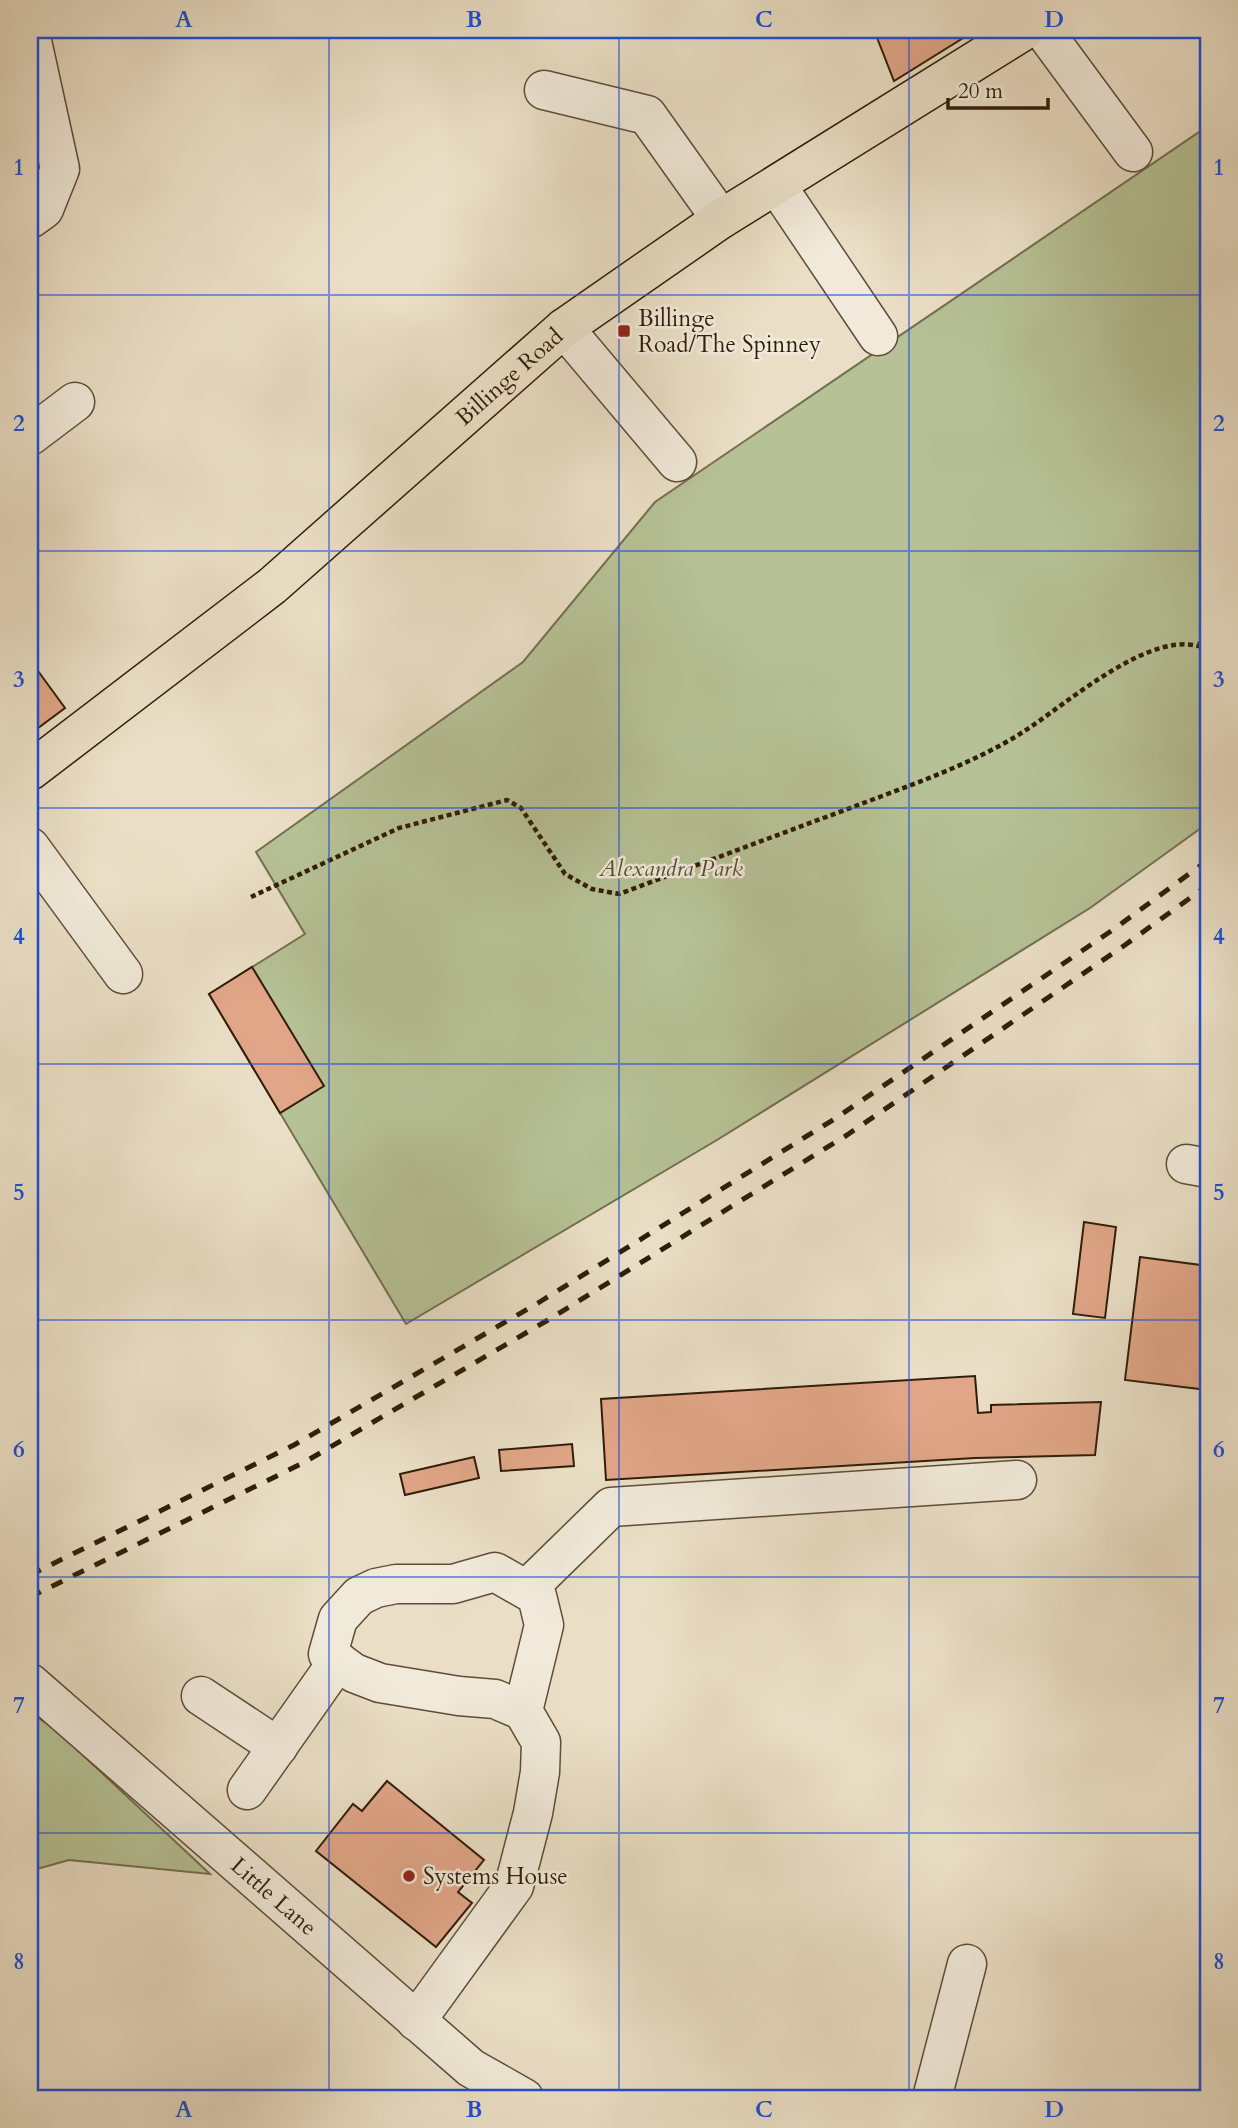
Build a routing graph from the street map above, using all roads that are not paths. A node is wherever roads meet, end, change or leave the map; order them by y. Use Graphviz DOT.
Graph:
graph roads {
  1 [pos="45,30"];
  2 [pos="1025,30"];
  3 [pos="1043,30"];
  4 [pos="30,32"];
  5 [pos="544,90"];
  6 [pos="1133,152"];
  7 [pos="777,186"];
  8 [pos="30,219"];
  9 [pos="721,219"];
  10 [pos="564,328"];
  11 [pos="878,336"];
  12 [pos="75,402"];
  13 [pos="30,436"];
  14 [pos="677,462"];
  15 [pos="30,771"];
  16 [pos="30,847"];
  17 [pos="123,974"];
  18 [pos="1017,1480"];
  19 [pos="527,1590"];
  20 [pos="338,1661"];
  21 [pos="30,1683"];
  22 [pos="201,1696"];
  23 [pos="523,1711"];
  24 [pos="278,1747"];
  25 [pos="247,1790"];
  26 [pos="967,1964"];
  27 [pos="416,2021"];
  28 [pos="524,2098"];
  29 [pos="932,2098"];
  1 -- 4 [label="street"];
  2 -- 7 [label="main road, Billinge Road"];
  3 -- 6 [label="street"];
  4 -- 8 [label="street"];
  5 -- 9 [label="street"];
  7 -- 9 [label="main road, Billinge Road"];
  7 -- 11 [label="street"];
  9 -- 10 [label="main road, Billinge Road"];
  10 -- 14 [label="street"];
  10 -- 15 [label="main road, Billinge Road"];
  12 -- 13 [label="street"];
  16 -- 17 [label="street"];
  18 -- 19 [label="street"];
  19 -- 20 [label="street"];
  19 -- 23 [label="street"];
  20 -- 23 [label="street"];
  20 -- 24 [label="street"];
  21 -- 27 [label="street, Little Lane"];
  22 -- 24 [label="street"];
  23 -- 27 [label="street"];
  24 -- 25 [label="street"];
  26 -- 29 [label="street"];
  27 -- 28 [label="street, Little Lane"];
}
